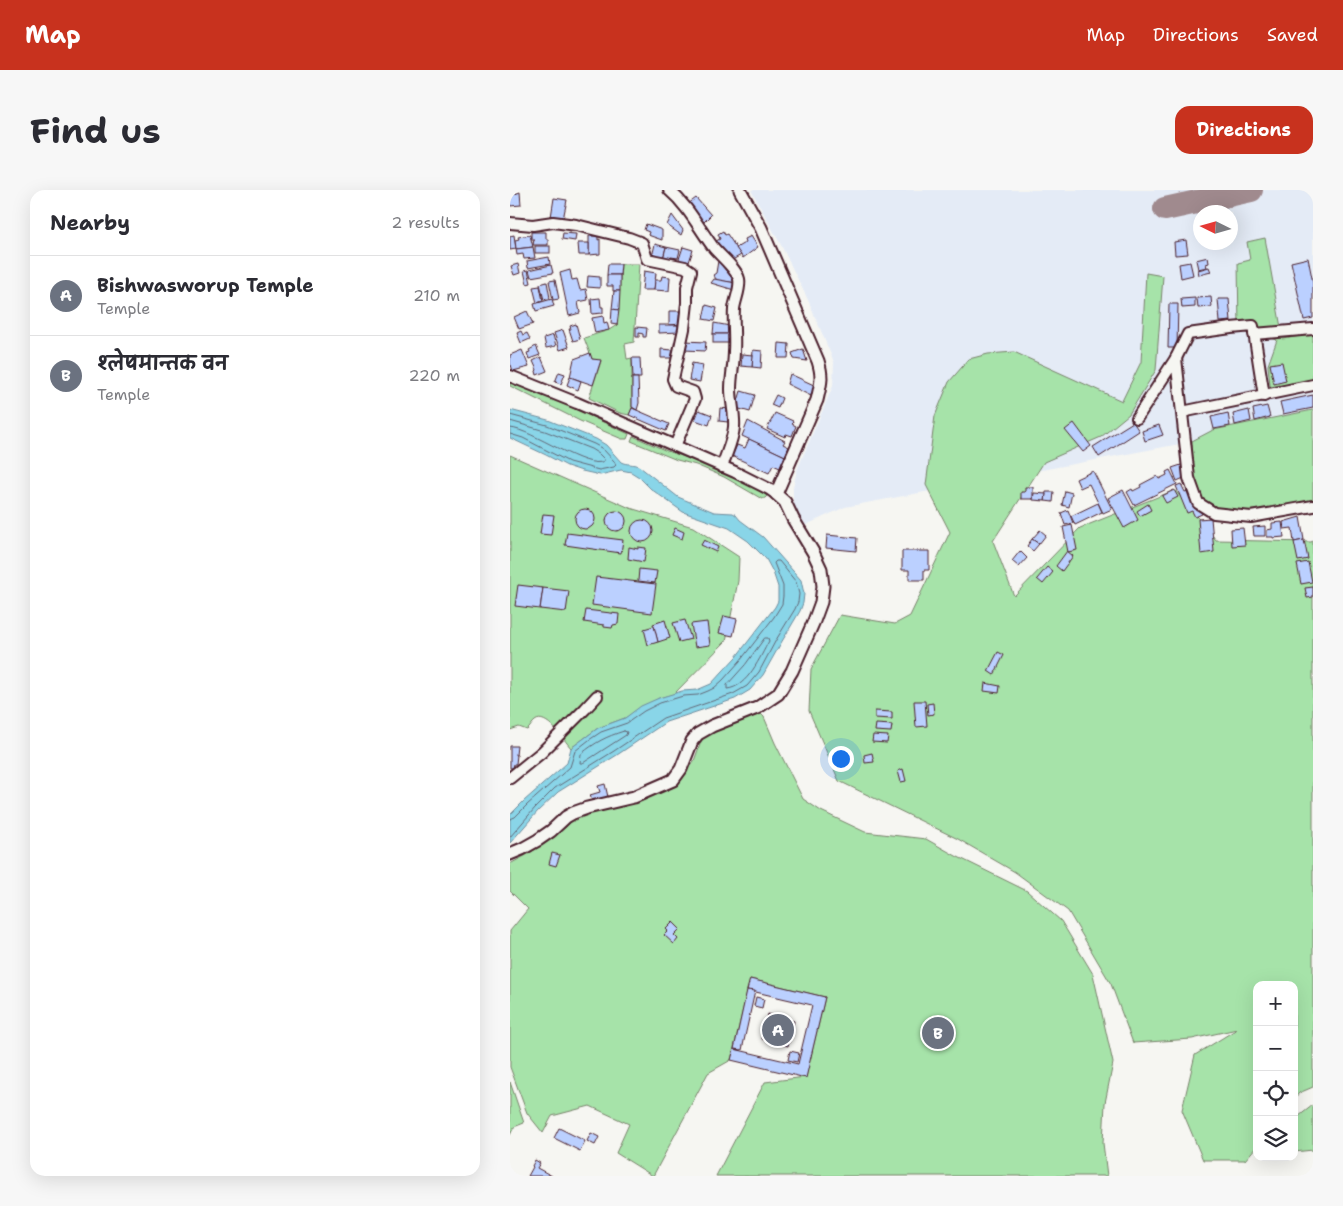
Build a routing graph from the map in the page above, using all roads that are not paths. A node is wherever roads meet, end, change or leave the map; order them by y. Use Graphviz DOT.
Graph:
graph roads {
  1 [pos="669,190"];
  2 [pos="740,190"];
  3 [pos="510,223"];
  4 [pos="1313,328"];
  5 [pos="1254,334"];
  6 [pos="1176,358"];
  7 [pos="510,376"];
  8 [pos="1313,385"];
  9 [pos="1264,396"];
  10 [pos="1182,412"];
  11 [pos="1138,418"];
  12 [pos="675,446"];
  13 [pos="722,467"];
  14 [pos="776,494"];
  15 [pos="1313,506"];
  16 [pos="597,696"];
  17 [pos="510,778"];
  18 [pos="510,854"];
  1 -- 13 [label="street"];
  2 -- 14 [label="street"];
  3 -- 12 [label="street"];
  4 -- 5 [label="street"];
  5 -- 6 [label="street"];
  5 -- 9 [label="street"];
  6 -- 10 [label="street"];
  6 -- 11 [label="street"];
  7 -- 12 [label="street"];
  8 -- 9 [label="street"];
  9 -- 10 [label="street"];
  10 -- 15 [label="street"];
  12 -- 13 [label="street"];
  13 -- 14 [label="street"];
  14 -- 18 [label="street"];
  16 -- 17 [label="street"];
}
